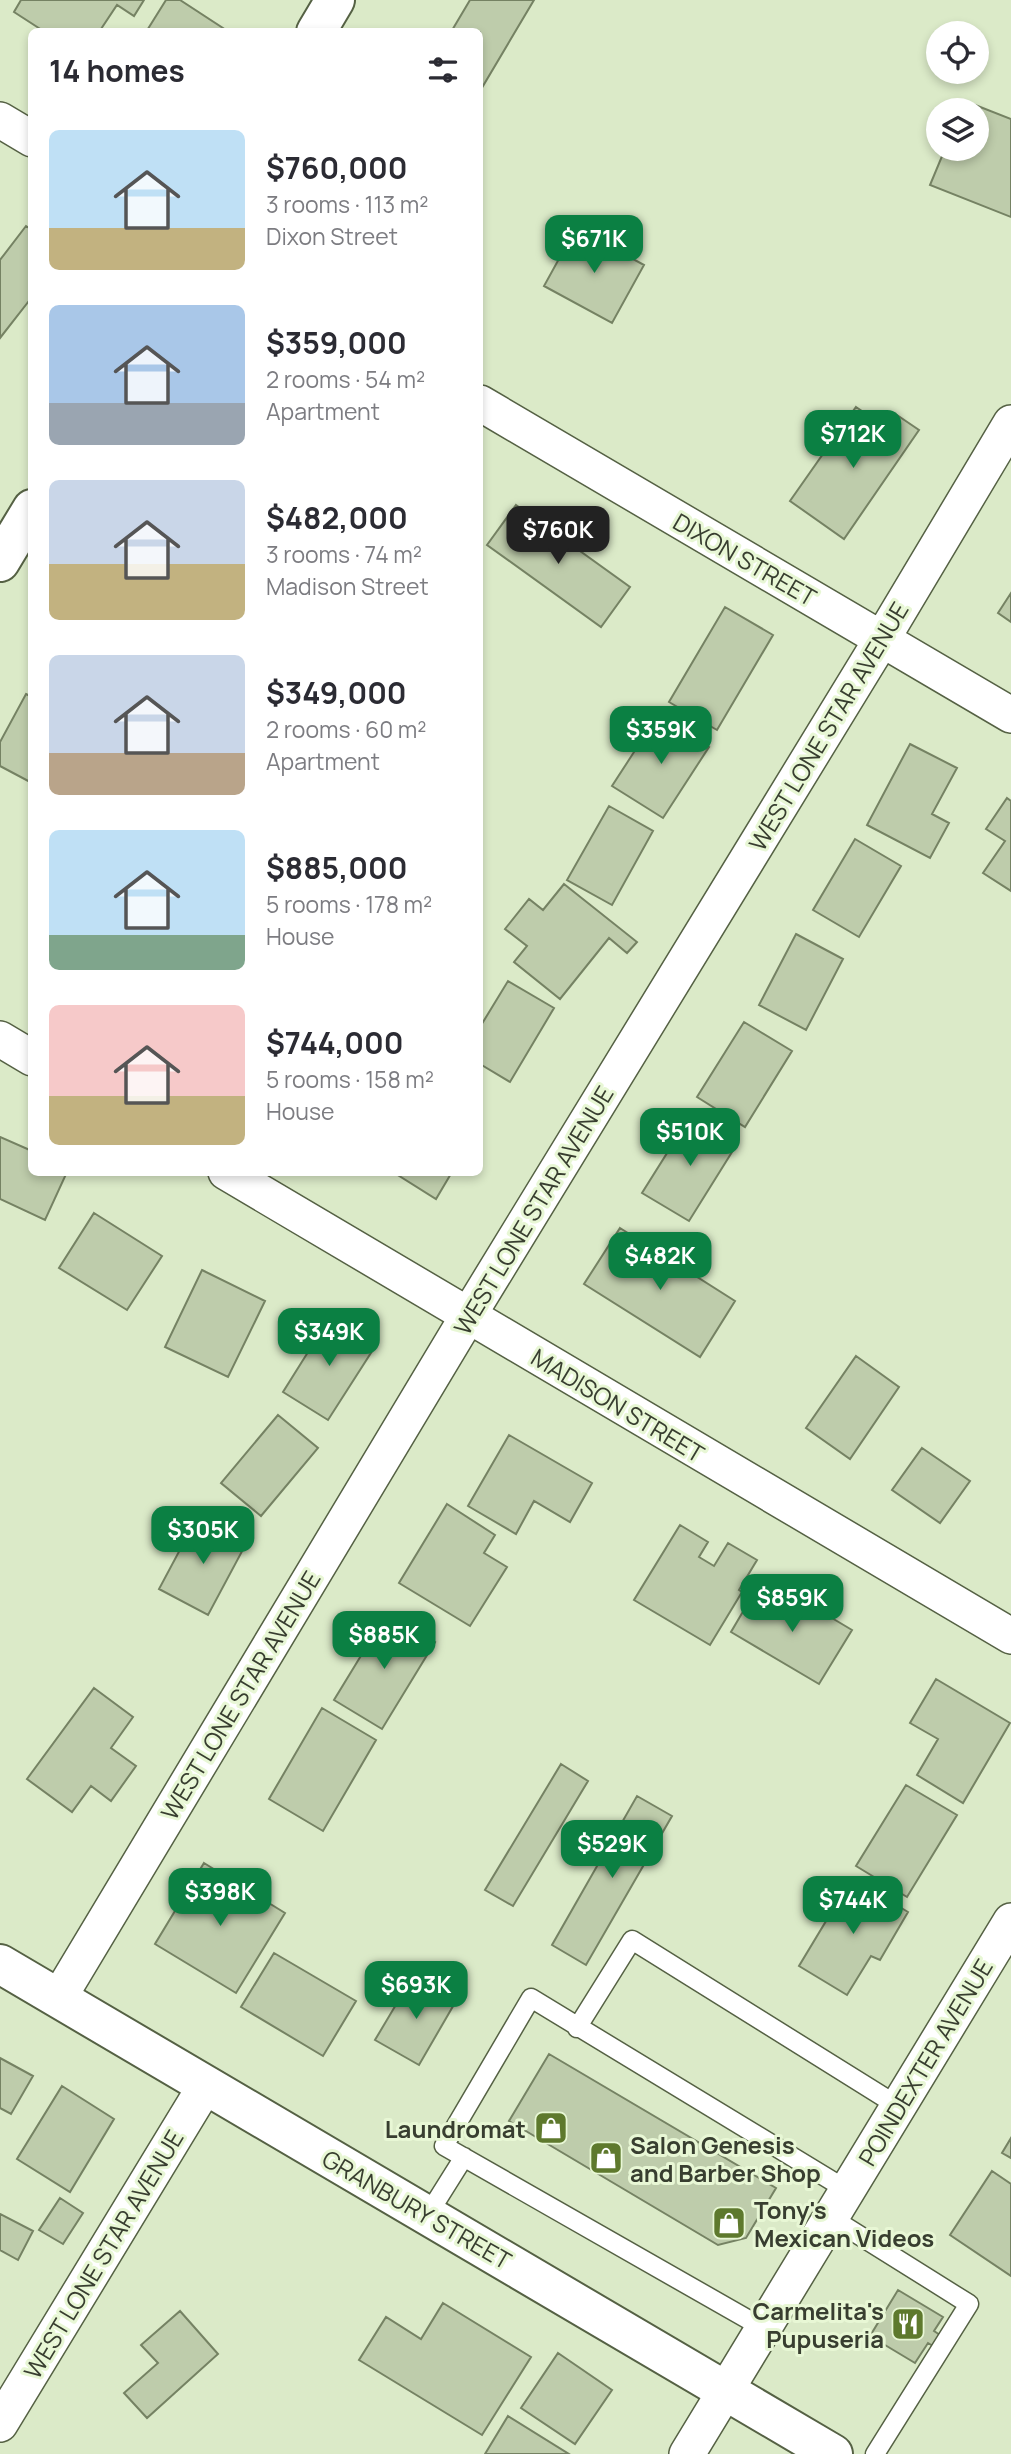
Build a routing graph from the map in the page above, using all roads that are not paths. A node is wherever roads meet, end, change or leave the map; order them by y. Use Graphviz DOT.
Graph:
graph roads {
  1 [pos="335,0"];
  2 [pos="318,28"];
  3 [pos="0,120"];
  4 [pos="28,136"];
  5 [pos="483,405"];
  6 [pos="1011,423"];
  7 [pos="28,516"];
  8 [pos="0,562"];
  9 [pos="882,639"];
  10 [pos="1011,715"];
  11 [pos="0,1039"];
  12 [pos="28,1056"];
  13 [pos="233,1176"];
  14 [pos="468,1316"];
  15 [pos="1011,1636"];
  16 [pos="1011,1921"];
  17 [pos="0,1964"];
  18 [pos="58,1999"];
  19 [pos="578,2028"];
  20 [pos="206,2085"];
  21 [pos="898,2106"];
  22 [pos="464,2157"];
  23 [pos="838,2204"];
  24 [pos="427,2216"];
  25 [pos="763,2328"];
  26 [pos="726,2390"];
  27 [pos="0,2424"];
  28 [pos="687,2454"];
  29 [pos="833,2454"];
  30 [pos="875,2454"];
  1 -- 2 [label="street"];
  3 -- 4 [label="street"];
  5 -- 9 [label="street, DIXON STREET"];
  6 -- 9 [label="street, WEST LONE STAR AVENUE"];
  7 -- 8 [label="street"];
  9 -- 10 [label="street, DIXON STREET"];
  9 -- 14 [label="street, WEST LONE STAR AVENUE"];
  11 -- 12 [label="street"];
  13 -- 14 [label="street, MADISON STREET"];
  14 -- 15 [label="street, MADISON STREET"];
  14 -- 18 [label="street, WEST LONE STAR AVENUE"];
  16 -- 21 [label="street, POINDEXTER AVENUE"];
  17 -- 18 [label="street, GRANBURY STREET"];
  18 -- 20 [label="street, GRANBURY STREET"];
  19 -- 21 [label="lane"];
  19 -- 22 [label="lane"];
  19 -- 23 [label="lane"];
  20 -- 24 [label="street, GRANBURY STREET"];
  20 -- 27 [label="street, WEST LONE STAR AVENUE"];
  21 -- 23 [label="street, POINDEXTER AVENUE"];
  22 -- 24 [label="lane"];
  22 -- 25 [label="lane"];
  23 -- 25 [label="street, POINDEXTER AVENUE"];
  23 -- 30 [label="lane"];
  24 -- 26 [label="street, GRANBURY STREET"];
  25 -- 26 [label="street, POINDEXTER AVENUE"];
  26 -- 28 [label="street, POINDEXTER AVENUE"];
  26 -- 29 [label="street, GRANBURY STREET"];
}
